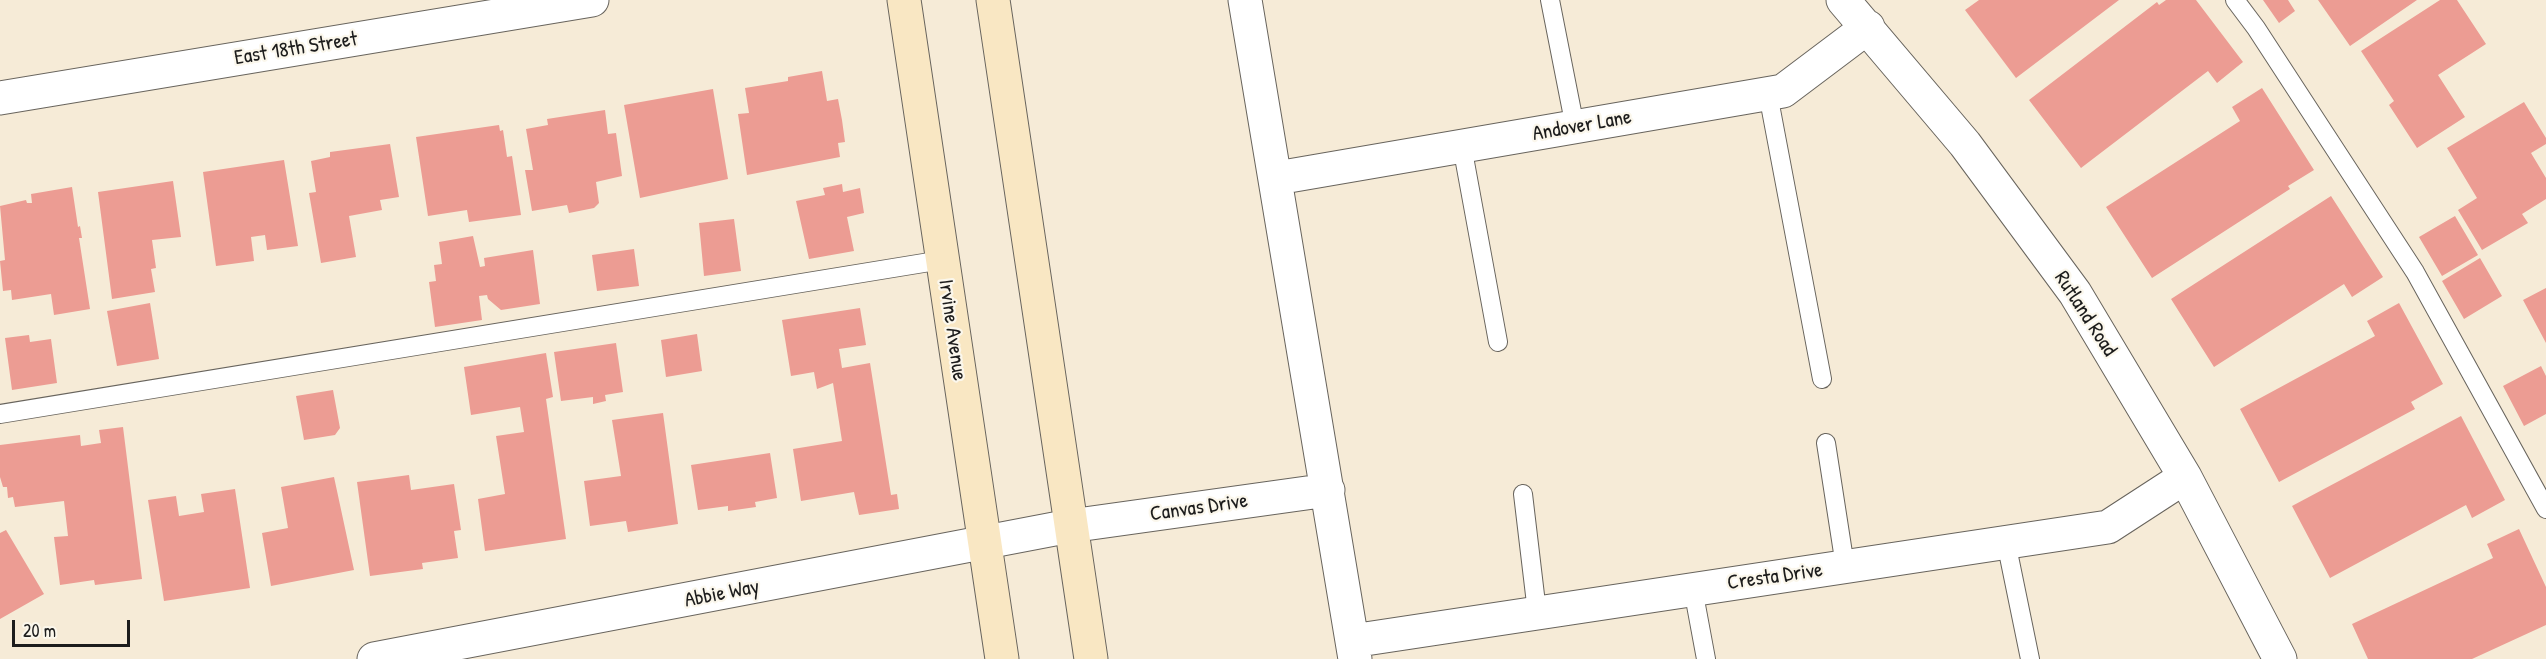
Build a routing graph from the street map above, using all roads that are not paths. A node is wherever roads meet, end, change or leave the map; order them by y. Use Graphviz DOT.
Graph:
graph roads {
  1 [pos="592,0"];
  2 [pos="904,0"];
  3 [pos="993,0"];
  4 [pos="1245,0"];
  5 [pos="1550,0"];
  6 [pos="1843,0"];
  7 [pos="2235,0"];
  8 [pos="1868,27"];
  9 [pos="1768,94"];
  10 [pos="0,98"];
  11 [pos="1575,127"];
  12 [pos="1462,146"];
  13 [pos="1276,178"];
  14 [pos="942,260"];
  15 [pos="1498,342"];
  16 [pos="1822,379"];
  17 [pos="0,414"];
  18 [pos="1826,443"];
  19 [pos="2185,477"];
  20 [pos="1328,490"];
  21 [pos="1523,494"];
  22 [pos="2546,508"];
  23 [pos="1070,526"];
  24 [pos="2006,542"];
  25 [pos="983,544"];
  26 [pos="1845,566"];
  27 [pos="1694,589"];
  28 [pos="1537,612"];
  29 [pos="1354,650"];
  30 [pos="374,659"];
  31 [pos="1002,659"];
  32 [pos="1091,659"];
  33 [pos="1706,659"];
  34 [pos="2030,659"];
  35 [pos="2280,659"];
  1 -- 10 [label="street, East 18th Street"];
  2 -- 14 [label="main road, Irvine Avenue"];
  3 -- 23 [label="main road"];
  4 -- 13 [label="street"];
  5 -- 11 [label="lane"];
  6 -- 8 [label="street, Rutland Road"];
  7 -- 22 [label="lane"];
  8 -- 9 [label="street, Andover Lane"];
  8 -- 19 [label="street, Rutland Road"];
  9 -- 11 [label="street, Andover Lane"];
  9 -- 16 [label="lane"];
  11 -- 12 [label="street, Andover Lane"];
  12 -- 13 [label="street, Andover Lane"];
  12 -- 15 [label="lane"];
  13 -- 20 [label="street"];
  14 -- 17 [label="lane"];
  14 -- 25 [label="main road, Irvine Avenue"];
  18 -- 26 [label="lane"];
  19 -- 24 [label="street, Cresta Drive"];
  19 -- 35 [label="street, Rutland Road"];
  20 -- 23 [label="street, Canvas Drive"];
  20 -- 29 [label="street"];
  21 -- 28 [label="lane"];
  23 -- 25 [label="street, Abbie Way"];
  23 -- 32 [label="main road"];
  24 -- 26 [label="street, Cresta Drive"];
  24 -- 34 [label="lane"];
  25 -- 30 [label="street, Abbie Way"];
  25 -- 31 [label="main road, Irvine Avenue"];
  26 -- 27 [label="street, Cresta Drive"];
  27 -- 28 [label="street, Cresta Drive"];
  27 -- 33 [label="lane"];
  28 -- 29 [label="street, Cresta Drive"];
}
